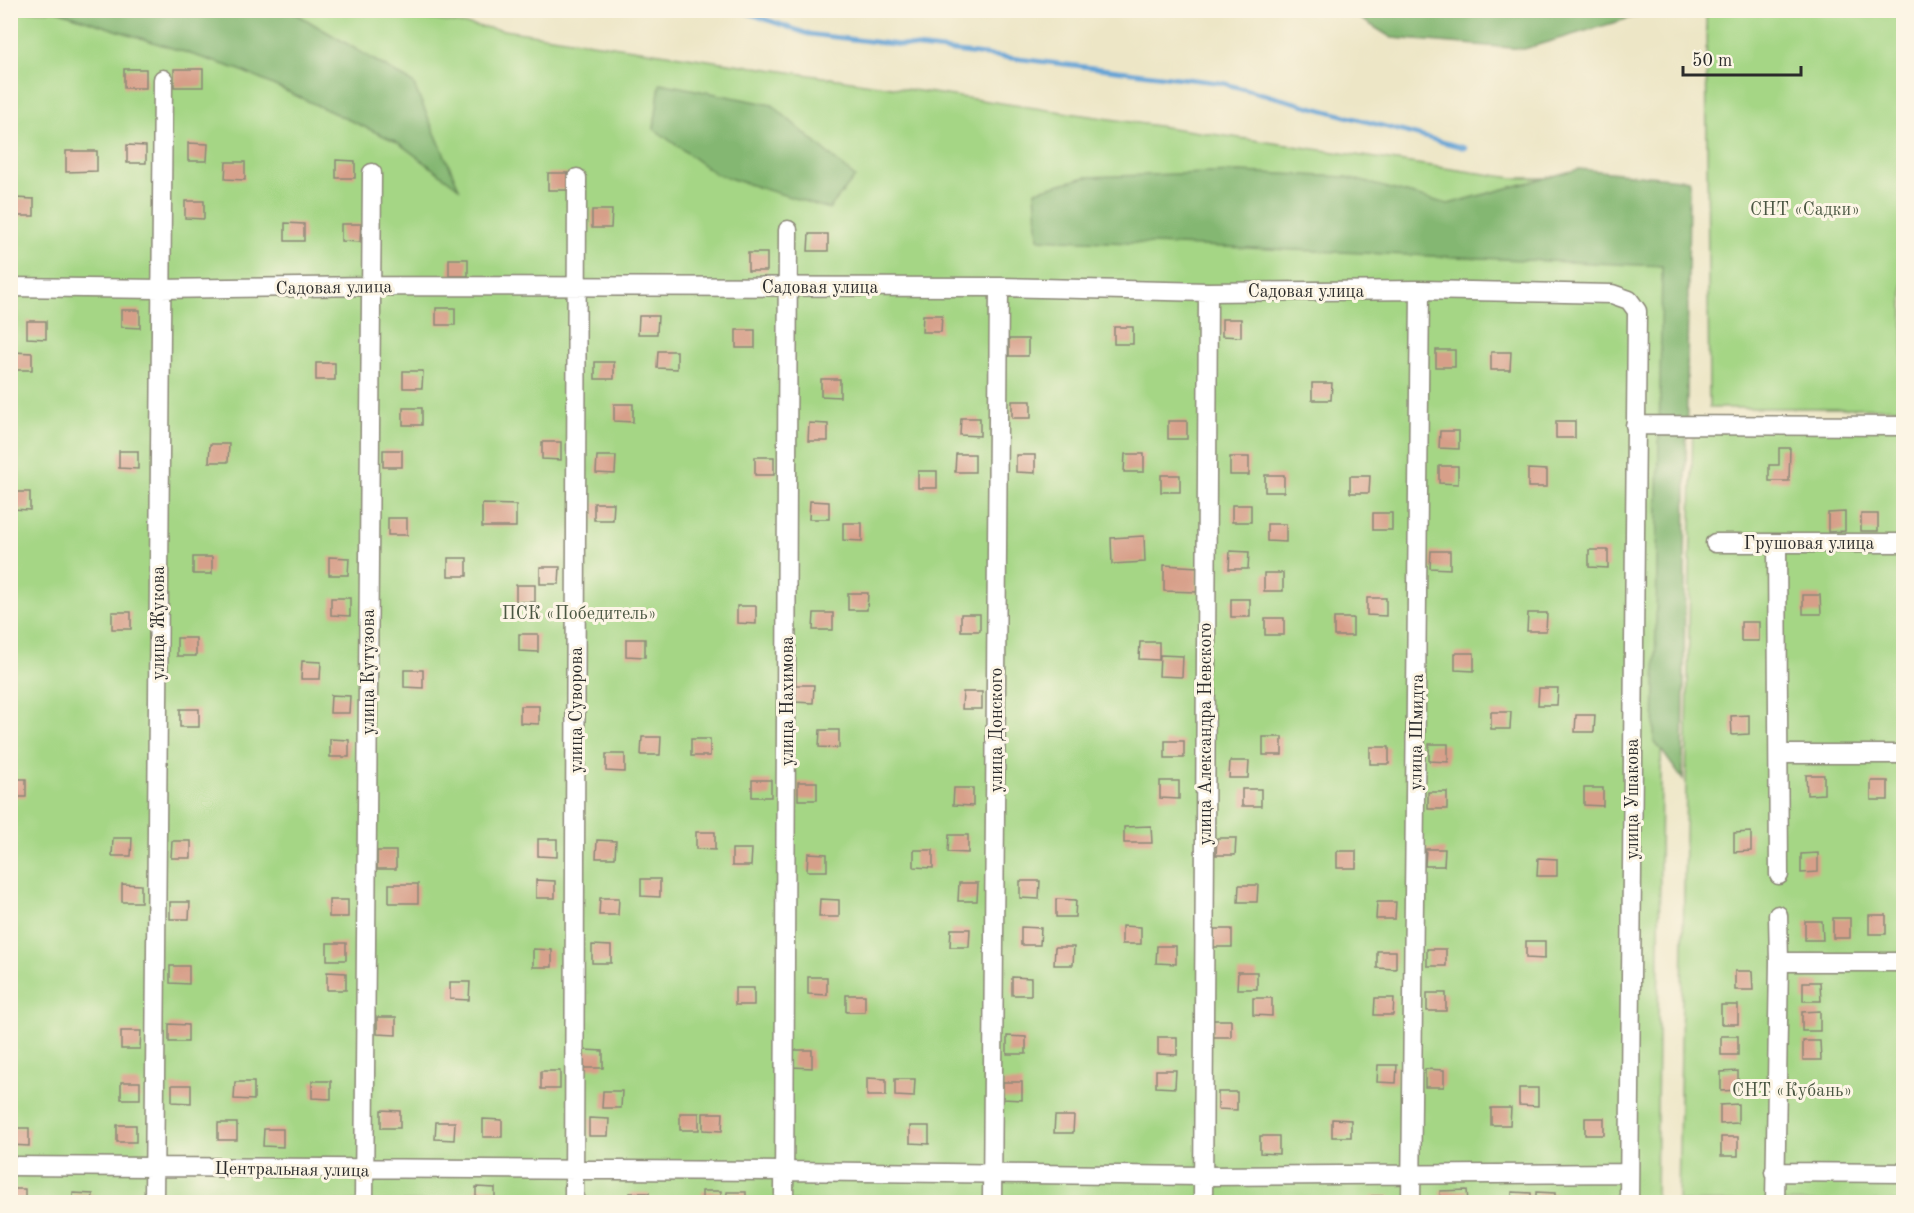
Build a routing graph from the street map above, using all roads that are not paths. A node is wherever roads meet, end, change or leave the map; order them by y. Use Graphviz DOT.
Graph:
graph roads {
  1 [pos="163,80"];
  2 [pos="372,173"];
  3 [pos="577,178"];
  4 [pos="788,230"];
  5 [pos="371,286"];
  6 [pos="10,287"];
  7 [pos="789,287"];
  8 [pos="999,287"];
  9 [pos="577,288"];
  10 [pos="160,289"];
  11 [pos="1420,290"];
  12 [pos="1208,292"];
  13 [pos="1629,300"];
  14 [pos="1635,424"];
  15 [pos="1904,426"];
  16 [pos="1715,543"];
  17 [pos="1777,543"];
  18 [pos="1904,543"];
  19 [pos="1779,754"];
  20 [pos="1904,754"];
  21 [pos="1779,875"];
  22 [pos="1778,915"];
  23 [pos="1779,962"];
  24 [pos="1904,962"];
  25 [pos="10,1166"];
  26 [pos="154,1167"];
  27 [pos="364,1170"];
  28 [pos="574,1170"];
  29 [pos="784,1171"];
  30 [pos="1774,1172"];
  31 [pos="993,1173"];
  32 [pos="1629,1173"];
  33 [pos="1904,1173"];
  34 [pos="1412,1174"];
  35 [pos="1203,1176"];
  36 [pos="154,1203"];
  37 [pos="364,1203"];
  38 [pos="574,1203"];
  39 [pos="784,1203"];
  40 [pos="992,1203"];
  41 [pos="1203,1203"];
  42 [pos="1412,1203"];
  43 [pos="1629,1203"];
  44 [pos="1775,1203"];
  1 -- 10 [label="street, улица Жукова"];
  2 -- 5 [label="street, улица Кутузова"];
  3 -- 9 [label="street, улица Суворова"];
  4 -- 7 [label="street, улица Нахимова"];
  5 -- 9 [label="street, Садовая улица"];
  5 -- 10 [label="street, Садовая улица"];
  5 -- 27 [label="street, улица Кутузова"];
  6 -- 10 [label="street, Садовая улица"];
  7 -- 8 [label="street, Садовая улица"];
  7 -- 9 [label="street, Садовая улица"];
  7 -- 29 [label="street, улица Нахимова"];
  8 -- 12 [label="street, Садовая улица"];
  8 -- 31 [label="street, улица Донского"];
  9 -- 28 [label="street, улица Суворова"];
  10 -- 26 [label="street, улица Жукова"];
  11 -- 12 [label="street, Садовая улица"];
  11 -- 13 [label="street, Садовая улица"];
  11 -- 34 [label="street, улица Шмидта"];
  12 -- 35 [label="street, улица Александра Невского"];
  13 -- 14 [label="street, улица Ушакова"];
  14 -- 15 [label="street"];
  14 -- 32 [label="street, улица Ушакова"];
  16 -- 17 [label="street, Грушовая улица"];
  17 -- 18 [label="street, Грушовая улица"];
  17 -- 19 [label="street"];
  19 -- 20 [label="street"];
  19 -- 21 [label="street"];
  22 -- 23 [label="street"];
  23 -- 24 [label="street"];
  23 -- 30 [label="street"];
  25 -- 26 [label="street, Центральная улица"];
  26 -- 27 [label="street, Центральная улица"];
  26 -- 36 [label="street, улица Жукова"];
  27 -- 28 [label="street, Центральная улица"];
  27 -- 37 [label="street, улица Кутузова"];
  28 -- 29 [label="street, Центральная улица"];
  28 -- 38 [label="street, улица Суворова"];
  29 -- 31 [label="street, Центральная улица"];
  29 -- 39 [label="street, улица Нахимова"];
  30 -- 33 [label="street"];
  30 -- 44 [label="street"];
  31 -- 35 [label="street, Центральная улица"];
  31 -- 40 [label="street, улица Донского"];
  32 -- 34 [label="street, Центральная улица"];
  32 -- 43 [label="street, улица Ушакова"];
  34 -- 35 [label="street, Центральная улица"];
  34 -- 42 [label="street, улица Шмидта"];
  35 -- 41 [label="street, улица Александра Невского"];
}
